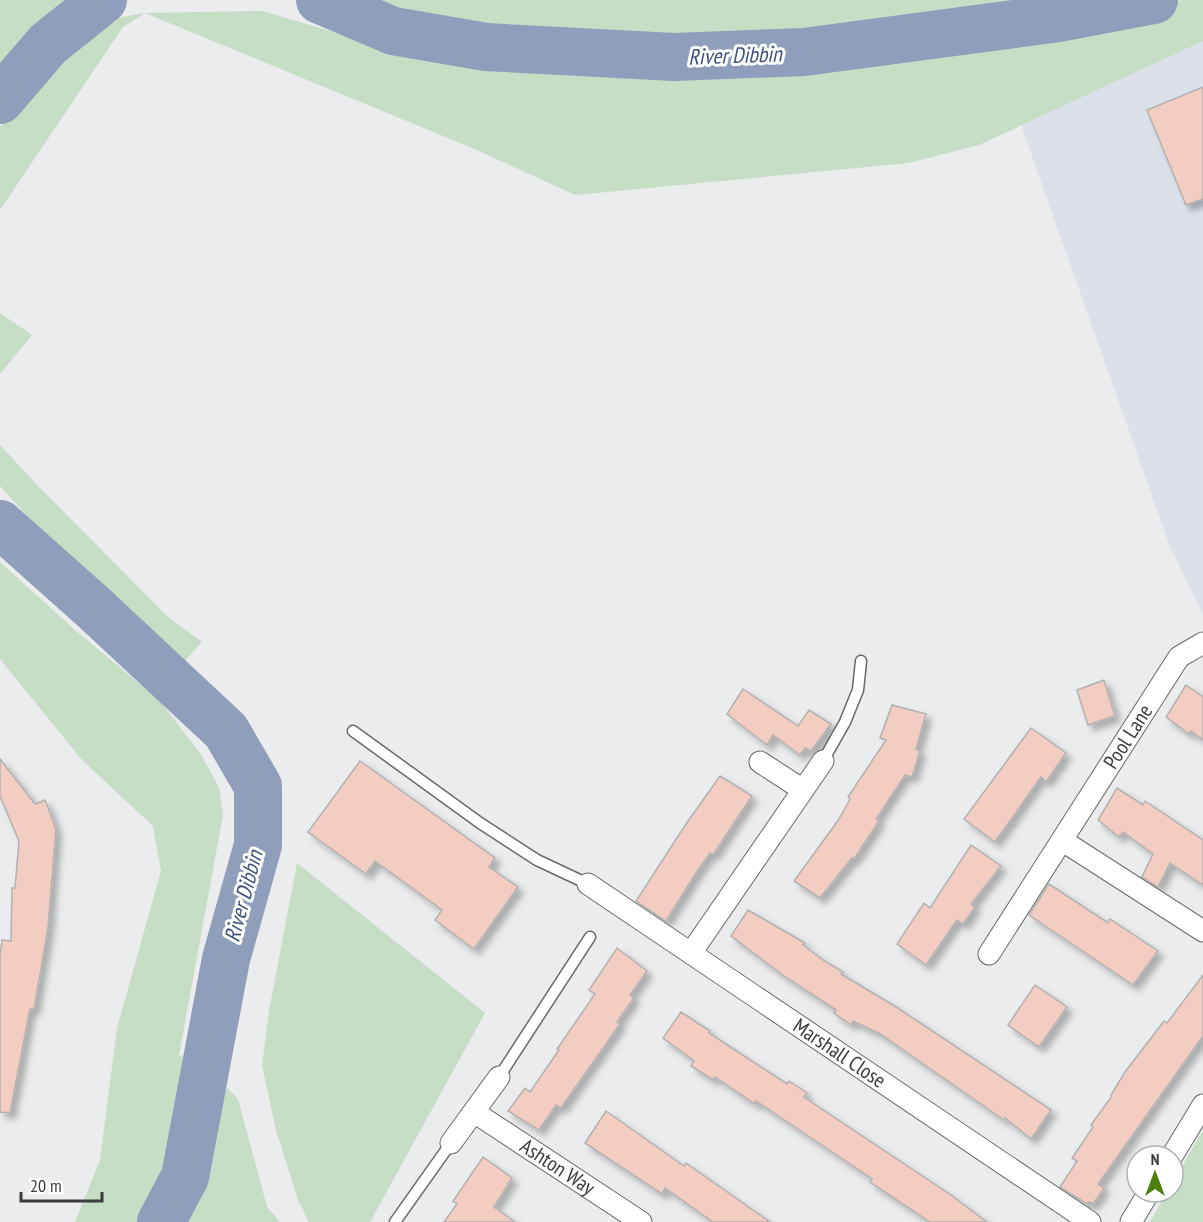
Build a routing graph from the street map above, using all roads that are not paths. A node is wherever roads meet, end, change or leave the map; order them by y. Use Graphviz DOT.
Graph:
graph roads {
  1 [pos="1203,643"];
  2 [pos="861,661"];
  3 [pos="353,731"];
  4 [pos="823,761"];
  5 [pos="760,762"];
  6 [pos="803,790"];
  7 [pos="1063,841"];
  8 [pos="588,884"];
  9 [pos="1203,931"];
  10 [pos="590,938"];
  11 [pos="690,953"];
  12 [pos="989,954"];
  13 [pos="499,1077"];
  14 [pos="1203,1105"];
  15 [pos="474,1112"];
  16 [pos="451,1143"];
  17 [pos="1179,1144"];
  18 [pos="1142,1204"];
  19 [pos="395,1222"];
  20 [pos="641,1222"];
  21 [pos="1090,1222"];
  22 [pos="1131,1222"];
  1 -- 7 [label="street, Pool Lane"];
  2 -- 4 [label="lane"];
  3 -- 8 [label="lane"];
  4 -- 6 [label="street"];
  5 -- 6 [label="street"];
  6 -- 11 [label="street"];
  7 -- 9 [label="street"];
  7 -- 12 [label="street, Pool Lane"];
  8 -- 11 [label="street, Marshall Close"];
  10 -- 13 [label="lane"];
  11 -- 21 [label="street, Marshall Close"];
  13 -- 15 [label="street"];
  14 -- 17 [label="street"];
  15 -- 16 [label="street"];
  15 -- 20 [label="street, Ashton Way"];
  16 -- 19 [label="lane"];
  18 -- 22 [label="street"];
}
